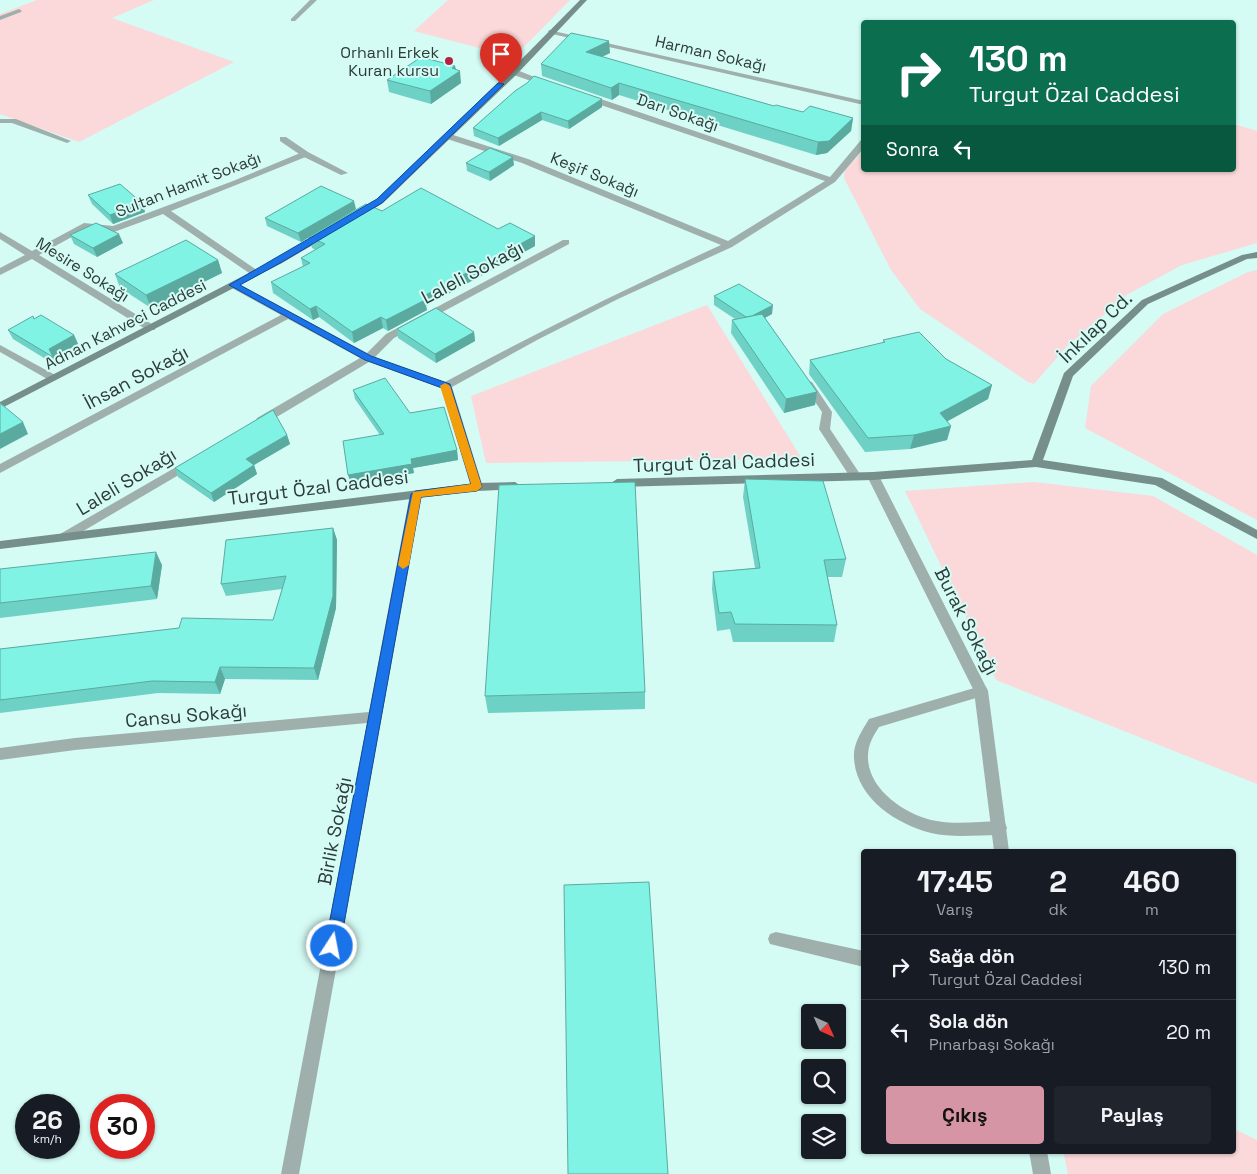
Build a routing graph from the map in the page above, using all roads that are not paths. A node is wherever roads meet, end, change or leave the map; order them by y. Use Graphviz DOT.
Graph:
graph roads {
  1 [pos="314,0"];
  2 [pos="584,0"];
  3 [pos="19,11"];
  4 [pos="0,18"];
  5 [pos="293,20"];
  6 [pos="552,32"];
  7 [pos="514,72"];
  8 [pos="561,88"];
  9 [pos="579,95"];
  10 [pos="861,101"];
  11 [pos="0,121"];
  12 [pos="447,136"];
  13 [pos="283,139"];
  14 [pos="67,141"];
  15 [pos="861,146"];
  16 [pos="305,154"];
  17 [pos="344,174"];
  18 [pos="832,180"];
  19 [pos="165,211"];
  20 [pos="346,221"];
  21 [pos="330,231"];
  22 [pos="0,235"];
  23 [pos="566,242"];
  24 [pos="729,245"];
  25 [pos="31,254"];
  26 [pos="1257,255"];
  27 [pos="0,272"];
  28 [pos="255,273"];
  29 [pos="233,285"];
  30 [pos="288,315"];
  31 [pos="151,328"];
  32 [pos="0,348"];
  33 [pos="368,358"];
  34 [pos="799,371"];
  35 [pos="53,378"];
  36 [pos="446,386"];
  37 [pos="0,406"];
  38 [pos="250,428"];
  39 [pos="199,458"];
  40 [pos="1036,464"];
  41 [pos="0,469"];
  42 [pos="873,476"];
  43 [pos="856,477"];
  44 [pos="607,484"];
  45 [pos="527,486"];
  46 [pos="477,487"];
  47 [pos="416,494"];
  48 [pos="1257,535"];
  49 [pos="64,537"];
  50 [pos="0,545"];
  51 [pos="981,690"];
  52 [pos="375,717"];
  53 [pos="0,754"];
  54 [pos="1000,828"];
  55 [pos="1002,849"];
  56 [pos="776,939"];
  57 [pos="861,958"];
  58 [pos="1039,1154"];
  59 [pos="290,1174"];
  60 [pos="1042,1174"];
  1 -- 5 [label="street"];
  2 -- 6 [label="street"];
  3 -- 4 [label="street"];
  6 -- 7 [label="street"];
  6 -- 10 [label="street, Harman Sokağı"];
  7 -- 8 [label="street"];
  7 -- 12 [label="street"];
  9 -- 18 [label="street, Darı Sokağı"];
  11 -- 14 [label="street"];
  12 -- 20 [label="street"];
  12 -- 24 [label="street, Keşif Sokağı"];
  13 -- 16 [label="street"];
  15 -- 18 [label="street"];
  16 -- 17 [label="street"];
  16 -- 19 [label="street, Sultan Hamit Sokağı"];
  18 -- 24 [label="street"];
  19 -- 25 [label="street, Sultan Hamit Sokağı"];
  19 -- 28 [label="street"];
  21 -- 28 [label="street, Adnan Kahveci Caddesi"];
  22 -- 25 [label="street, Mesire Sokağı"];
  23 -- 33 [label="street, Laleli Sokağı"];
  24 -- 36 [label="street"];
  25 -- 27 [label="street, Sultan Hamit Sokağı"];
  25 -- 31 [label="street, Mesire Sokağı"];
  26 -- 40 [label="street, İnkılap Cd."];
  28 -- 29 [label="street, Adnan Kahveci Caddesi"];
  29 -- 30 [label="street"];
  29 -- 31 [label="street, Adnan Kahveci Caddesi"];
  30 -- 33 [label="street"];
  30 -- 41 [label="street, İhsan Sokağı"];
  31 -- 35 [label="street, Adnan Kahveci Caddesi"];
  32 -- 35 [label="street"];
  33 -- 36 [label="street"];
  33 -- 38 [label="street, Laleli Sokağı"];
  34 -- 43 [label="street"];
  35 -- 37 [label="street, Adnan Kahveci Caddesi"];
  36 -- 46 [label="street"];
  39 -- 49 [label="street, Laleli Sokağı"];
  40 -- 42 [label="street, Turgut Özal Caddesi"];
  40 -- 48 [label="street, Turgut Özal Caddesi"];
  42 -- 43 [label="street, Turgut Özal Caddesi"];
  42 -- 51 [label="street, Burak Sokağı"];
  43 -- 44 [label="street, Turgut Özal Caddesi"];
  45 -- 46 [label="street, Turgut Özal Caddesi"];
  46 -- 47 [label="street, Turgut Özal Caddesi"];
  47 -- 49 [label="street, Turgut Özal Caddesi"];
  47 -- 52 [label="street, Birlik Sokağı"];
  49 -- 50 [label="street, Turgut Özal Caddesi"];
  51 -- 54 [label="street, Burak Sokağı"];
  51 -- 54 [label="street"];
  52 -- 53 [label="street, Cansu Sokağı"];
  52 -- 59 [label="street, Birlik Sokağı"];
  54 -- 55 [label="street, Burak Sokağı"];
  56 -- 57 [label="street"];
  58 -- 60 [label="street"];
}
